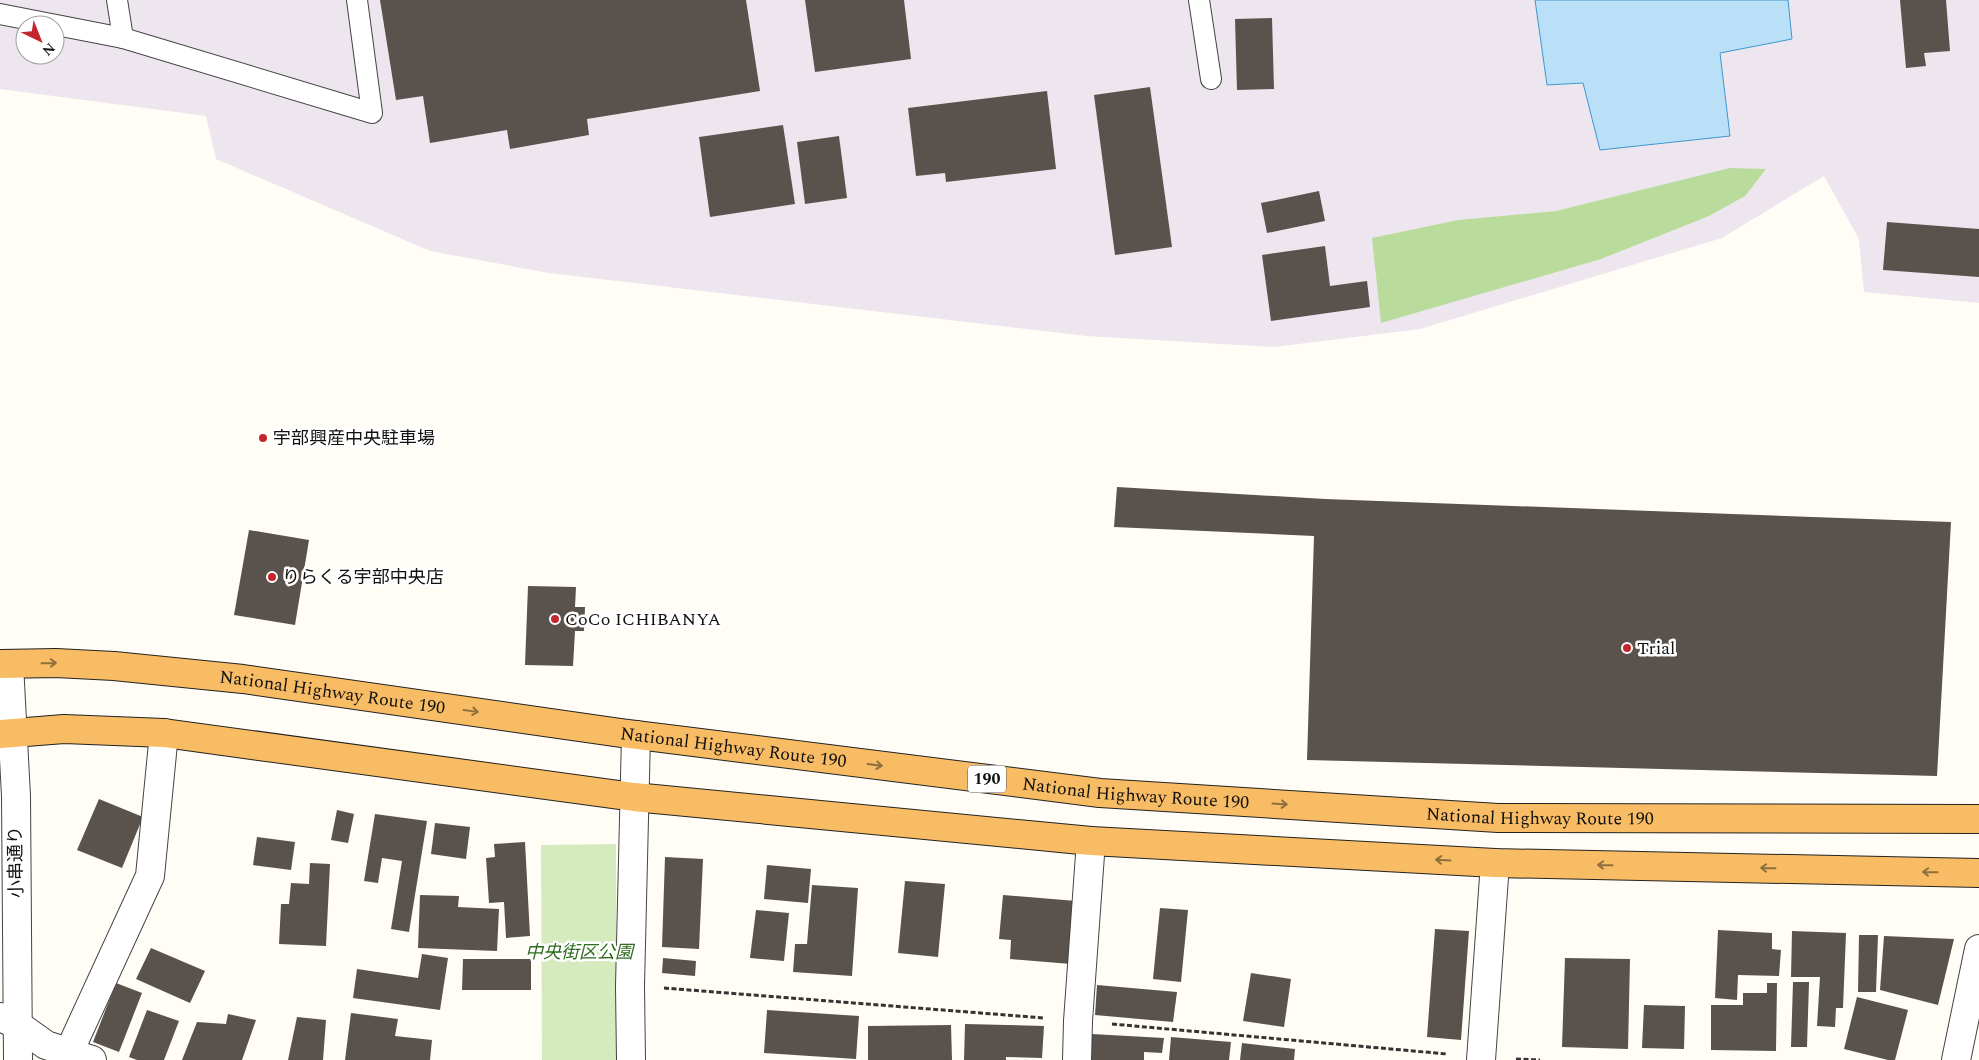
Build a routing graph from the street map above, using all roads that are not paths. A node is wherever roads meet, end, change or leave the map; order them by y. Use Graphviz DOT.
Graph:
graph roads {
  1 [pos="117,0"];
  2 [pos="357,0"];
  3 [pos="1199,0"];
  4 [pos="0,14"];
  5 [pos="123,38"];
  6 [pos="1211,79"];
  7 [pos="4,664"];
  8 [pos="6,733"];
  9 [pos="164,733"];
  10 [pos="636,735"];
  11 [pos="634,796"];
  12 [pos="1979,819"];
  13 [pos="1091,841"];
  14 [pos="1495,863"];
  15 [pos="1979,873"];
  16 [pos="1979,950"];
  17 [pos="9,1021"];
  18 [pos="80,1056"];
  19 [pos="18,1060"];
  20 [pos="631,1060"];
  21 [pos="1077,1060"];
  22 [pos="1481,1060"];
  23 [pos="1956,1060"];
  1 -- 5 [label="lane"];
  2 -- 5 [label="lane"];
  3 -- 6 [label="lane"];
  4 -- 5 [label="lane"];
  7 -- 8 [label="street, 小串通り"];
  7 -- 10 [label="highway, National Highway Route 190 / 190, one-way"];
  8 -- 9 [label="highway"];
  8 -- 17 [label="street, 小串通り"];
  9 -- 11 [label="highway"];
  9 -- 18 [label="street"];
  10 -- 11 [label="street"];
  10 -- 12 [label="highway, National Highway Route 190 / 190, one-way"];
  11 -- 13 [label="highway"];
  11 -- 20 [label="street"];
  14 -- 13 [label="highway, one-way"];
  13 -- 21 [label="street"];
  15 -- 14 [label="highway, one-way"];
  14 -- 22 [label="street"];
  16 -- 23 [label="street"];
  17 -- 18 [label="street"];
  17 -- 19 [label="street, 小串通り"];
}
